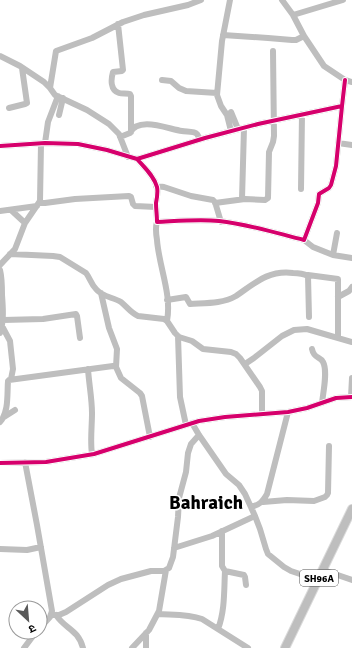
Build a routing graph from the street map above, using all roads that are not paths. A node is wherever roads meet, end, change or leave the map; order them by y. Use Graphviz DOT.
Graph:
graph roads {
  1 [pos="201,0"];
  2 [pos="230,0"];
  3 [pos="282,0"];
  4 [pos="343,0"];
  5 [pos="293,15"];
  6 [pos="118,24"];
  7 [pos="223,35"];
  8 [pos="304,36"];
  9 [pos="273,51"];
  10 [pos="0,56"];
  11 [pos="22,68"];
  12 [pos="162,80"];
  13 [pos="345,80"];
  14 [pos="352,82"];
  15 [pos="50,88"];
  16 [pos="217,93"];
  17 [pos="60,97"];
  18 [pos="342,106"];
  19 [pos="9,108"];
  20 [pos="231,112"];
  21 [pos="302,114"];
  22 [pos="59,115"];
  23 [pos="275,120"];
  24 [pos="241,128"];
  25 [pos="231,131"];
  26 [pos="131,132"];
  27 [pos="120,138"];
  28 [pos="200,139"];
  29 [pos="338,143"];
  30 [pos="43,144"];
  31 [pos="352,145"];
  32 [pos="0,146"];
  33 [pos="128,156"];
  34 [pos="137,159"];
  35 [pos="156,186"];
  36 [pos="300,189"];
  37 [pos="242,199"];
  38 [pos="215,203"];
  39 [pos="38,204"];
  40 [pos="156,207"];
  41 [pos="10,210"];
  42 [pos="0,211"];
  43 [pos="157,222"];
  44 [pos="221,222"];
  45 [pos="25,223"];
  46 [pos="337,233"];
  47 [pos="304,240"];
  48 [pos="10,254"];
  49 [pos="333,255"];
  50 [pos="352,258"];
  51 [pos="0,265"];
  52 [pos="0,270"];
  53 [pos="308,275"];
  54 [pos="352,287"];
  55 [pos="101,294"];
  56 [pos="338,297"];
  57 [pos="167,300"];
  58 [pos="309,317"];
  59 [pos="167,321"];
  60 [pos="3,323"];
  61 [pos="0,333"];
  62 [pos="178,336"];
  63 [pos="338,337"];
  64 [pos="80,338"];
  65 [pos="352,342"];
  66 [pos="312,349"];
  67 [pos="245,364"];
  68 [pos="116,367"];
  69 [pos="88,369"];
  70 [pos="352,378"];
  71 [pos="11,379"];
  72 [pos="351,397"];
  73 [pos="322,403"];
  74 [pos="15,410"];
  75 [pos="288,412"];
  76 [pos="262,414"];
  77 [pos="2,420"];
  78 [pos="189,424"];
  79 [pos="199,435"];
  80 [pos="150,436"];
  81 [pos="194,440"];
  82 [pos="330,446"];
  83 [pos="92,454"];
  84 [pos="25,462"];
  85 [pos="0,463"];
  86 [pos="263,502"];
  87 [pos="251,507"];
  88 [pos="352,509"];
  89 [pos="256,516"];
  90 [pos="222,531"];
  91 [pos="41,547"];
  92 [pos="174,548"];
  93 [pos="0,549"];
  94 [pos="166,570"];
  95 [pos="323,570"];
  96 [pos="225,571"];
  97 [pos="318,580"];
  98 [pos="352,580"];
  99 [pos="246,585"];
  100 [pos="56,614"];
  101 [pos="158,614"];
  102 [pos="48,621"];
  103 [pos="218,629"];
  104 [pos="146,633"];
  105 [pos="83,648"];
  106 [pos="132,648"];
  107 [pos="146,648"];
  108 [pos="248,648"];
  109 [pos="285,648"];
  1 -- 6 [label="street"];
  2 -- 7 [label="street"];
  3 -- 5 [label="street"];
  4 -- 5 [label="street"];
  5 -- 8 [label="street"];
  6 -- 15 [label="street"];
  6 -- 26 [label="street"];
  7 -- 8 [label="street"];
  7 -- 16 [label="street"];
  8 -- 13 [label="street"];
  9 -- 23 [label="street"];
  10 -- 11 [label="street"];
  11 -- 15 [label="street"];
  11 -- 19 [label="street"];
  12 -- 16 [label="street"];
  13 -- 14 [label="street"];
  13 -- 18 [label="street"];
  15 -- 17 [label="street"];
  16 -- 25 [label="street"];
  17 -- 22 [label="street"];
  17 -- 27 [label="street"];
  17 -- 30 [label="street"];
  18 -- 21 [label="street"];
  18 -- 29 [label="street"];
  20 -- 24 [label="street"];
  21 -- 23 [label="street"];
  21 -- 36 [label="street"];
  23 -- 24 [label="street"];
  23 -- 37 [label="street"];
  24 -- 25 [label="street"];
  24 -- 37 [label="street"];
  25 -- 28 [label="street"];
  26 -- 27 [label="street"];
  26 -- 28 [label="street"];
  27 -- 33 [label="street"];
  28 -- 34 [label="street"];
  29 -- 31 [label="street"];
  29 -- 47 [label="street"];
  30 -- 32 [label="street"];
  30 -- 33 [label="street"];
  30 -- 39 [label="street"];
  33 -- 34 [label="street"];
  34 -- 35 [label="street"];
  35 -- 38 [label="street"];
  35 -- 40 [label="street"];
  37 -- 38 [label="street"];
  38 -- 44 [label="street"];
  39 -- 40 [label="street"];
  39 -- 41 [label="street"];
  39 -- 45 [label="street"];
  40 -- 43 [label="street"];
  41 -- 42 [label="street"];
  41 -- 45 [label="street"];
  43 -- 44 [label="street"];
  43 -- 57 [label="street"];
  44 -- 47 [label="street"];
  45 -- 48 [label="street"];
  46 -- 49 [label="street"];
  47 -- 49 [label="street"];
  48 -- 51 [label="street"];
  48 -- 55 [label="street"];
  49 -- 50 [label="street"];
  52 -- 60 [label="street"];
  53 -- 56 [label="street"];
  53 -- 57 [label="street"];
  53 -- 58 [label="street"];
  54 -- 56 [label="street"];
  55 -- 59 [label="street"];
  55 -- 68 [label="street"];
  56 -- 63 [label="street"];
  57 -- 59 [label="street"];
  59 -- 62 [label="street"];
  60 -- 61 [label="street"];
  60 -- 64 [label="street"];
  60 -- 71 [label="street"];
  62 -- 67 [label="street"];
  62 -- 78 [label="street"];
  63 -- 65 [label="street"];
  63 -- 67 [label="street"];
  66 -- 73 [label="street"];
  67 -- 76 [label="street"];
  68 -- 69 [label="street"];
  68 -- 80 [label="street"];
  69 -- 71 [label="street"];
  69 -- 83 [label="street"];
  70 -- 72 [label="street"];
  71 -- 77 [label="street"];
  72 -- 73 [label="street"];
  73 -- 75 [label="street"];
  74 -- 77 [label="street"];
  75 -- 76 [label="street"];
  75 -- 86 [label="street"];
  76 -- 78 [label="street"];
  78 -- 79 [label="street"];
  78 -- 80 [label="street"];
  78 -- 81 [label="street"];
  79 -- 81 [label="street"];
  79 -- 87 [label="street"];
  80 -- 83 [label="street"];
  81 -- 92 [label="street"];
  82 -- 86 [label="street"];
  83 -- 84 [label="street"];
  84 -- 85 [label="street"];
  84 -- 91 [label="street"];
  86 -- 87 [label="street"];
  87 -- 89 [label="street"];
  88 -- 95 [label="main road, SH96A"];
  89 -- 90 [label="street"];
  89 -- 97 [label="street"];
  90 -- 92 [label="street"];
  90 -- 96 [label="street"];
  91 -- 93 [label="street"];
  91 -- 100 [label="street"];
  92 -- 94 [label="street"];
  94 -- 100 [label="street"];
  94 -- 101 [label="street"];
  95 -- 97 [label="main road, SH96A"];
  95 -- 98 [label="street"];
  96 -- 99 [label="street"];
  96 -- 103 [label="street"];
  97 -- 109 [label="main road, SH96A"];
  100 -- 102 [label="street"];
  100 -- 105 [label="street"];
  101 -- 103 [label="street"];
  101 -- 104 [label="street"];
  103 -- 108 [label="street"];
  104 -- 106 [label="street"];
  104 -- 107 [label="street"];
}
